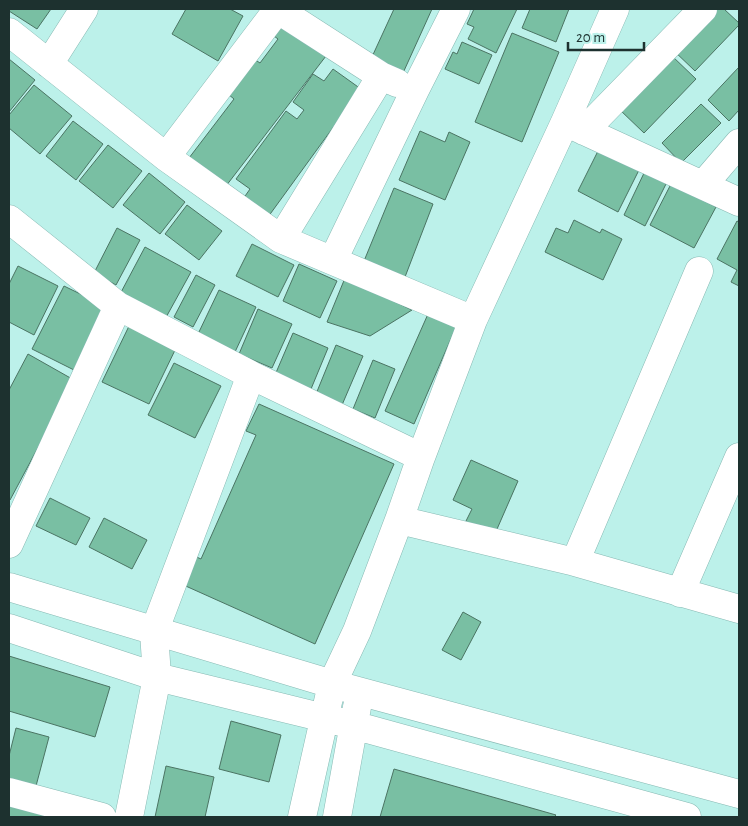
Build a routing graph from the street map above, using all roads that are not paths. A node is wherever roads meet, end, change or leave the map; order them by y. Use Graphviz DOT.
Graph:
graph roads {
  1 [pos="84,9"];
  2 [pos="278,9"];
  3 [pos="456,9"];
  4 [pos="615,9"];
  5 [pos="703,9"];
  6 [pos="9,32"];
  7 [pos="49,64"];
  8 [pos="381,76"];
  9 [pos="415,90"];
  10 [pos="575,127"];
  11 [pos="739,143"];
  12 [pos="166,157"];
  13 [pos="703,185"];
  14 [pos="739,202"];
  15 [pos="12,231"];
  16 [pos="281,239"];
  17 [pos="333,260"];
  18 [pos="699,271"];
  19 [pos="118,306"];
  20 [pos="474,320"];
  21 [pos="251,376"];
  22 [pos="420,457"];
  23 [pos="739,457"];
  24 [pos="399,520"];
  25 [pos="9,544"];
  26 [pos="574,562"];
  27 [pos="9,587"];
  28 [pos="680,593"];
  29 [pos="739,609"];
  30 [pos="9,628"];
  31 [pos="357,631"];
  32 [pos="154,632"];
  33 [pos="157,677"];
  34 [pos="332,684"];
  35 [pos="361,691"];
  36 [pos="324,719"];
  37 [pos="353,725"];
  38 [pos="634,766"];
  39 [pos="9,792"];
  40 [pos="739,794"];
  41 [pos="614,808"];
  42 [pos="102,817"];
  43 [pos="129,817"];
  44 [pos="302,817"];
  45 [pos="337,817"];
  46 [pos="687,817"];
  1 -- 7 [label="street"];
  2 -- 8 [label="street"];
  2 -- 12 [label="street"];
  3 -- 9 [label="street"];
  4 -- 10 [label="street"];
  5 -- 10 [label="street"];
  6 -- 7 [label="street"];
  7 -- 12 [label="street"];
  8 -- 9 [label="street"];
  8 -- 16 [label="street"];
  9 -- 17 [label="street"];
  10 -- 13 [label="street"];
  10 -- 20 [label="street"];
  11 -- 13 [label="street"];
  12 -- 16 [label="street"];
  13 -- 14 [label="street"];
  15 -- 19 [label="street"];
  16 -- 17 [label="street"];
  17 -- 20 [label="street"];
  18 -- 26 [label="street"];
  19 -- 21 [label="street"];
  19 -- 25 [label="street"];
  20 -- 22 [label="street"];
  21 -- 22 [label="street"];
  21 -- 32 [label="street"];
  22 -- 24 [label="street"];
  23 -- 28 [label="street"];
  24 -- 26 [label="street"];
  24 -- 31 [label="street"];
  26 -- 28 [label="street"];
  27 -- 32 [label="street"];
  28 -- 29 [label="street"];
  30 -- 33 [label="street"];
  31 -- 34 [label="street"];
  31 -- 35 [label="street"];
  32 -- 33 [label="street"];
  32 -- 34 [label="street"];
  33 -- 36 [label="street"];
  33 -- 43 [label="street"];
  34 -- 35 [label="street"];
  34 -- 36 [label="street"];
  35 -- 37 [label="street"];
  35 -- 38 [label="street"];
  36 -- 37 [label="street"];
  36 -- 44 [label="street"];
  37 -- 41 [label="street"];
  37 -- 45 [label="street"];
  38 -- 40 [label="street"];
  38 -- 41 [label="street"];
  39 -- 42 [label="street"];
  41 -- 46 [label="street"];
}
